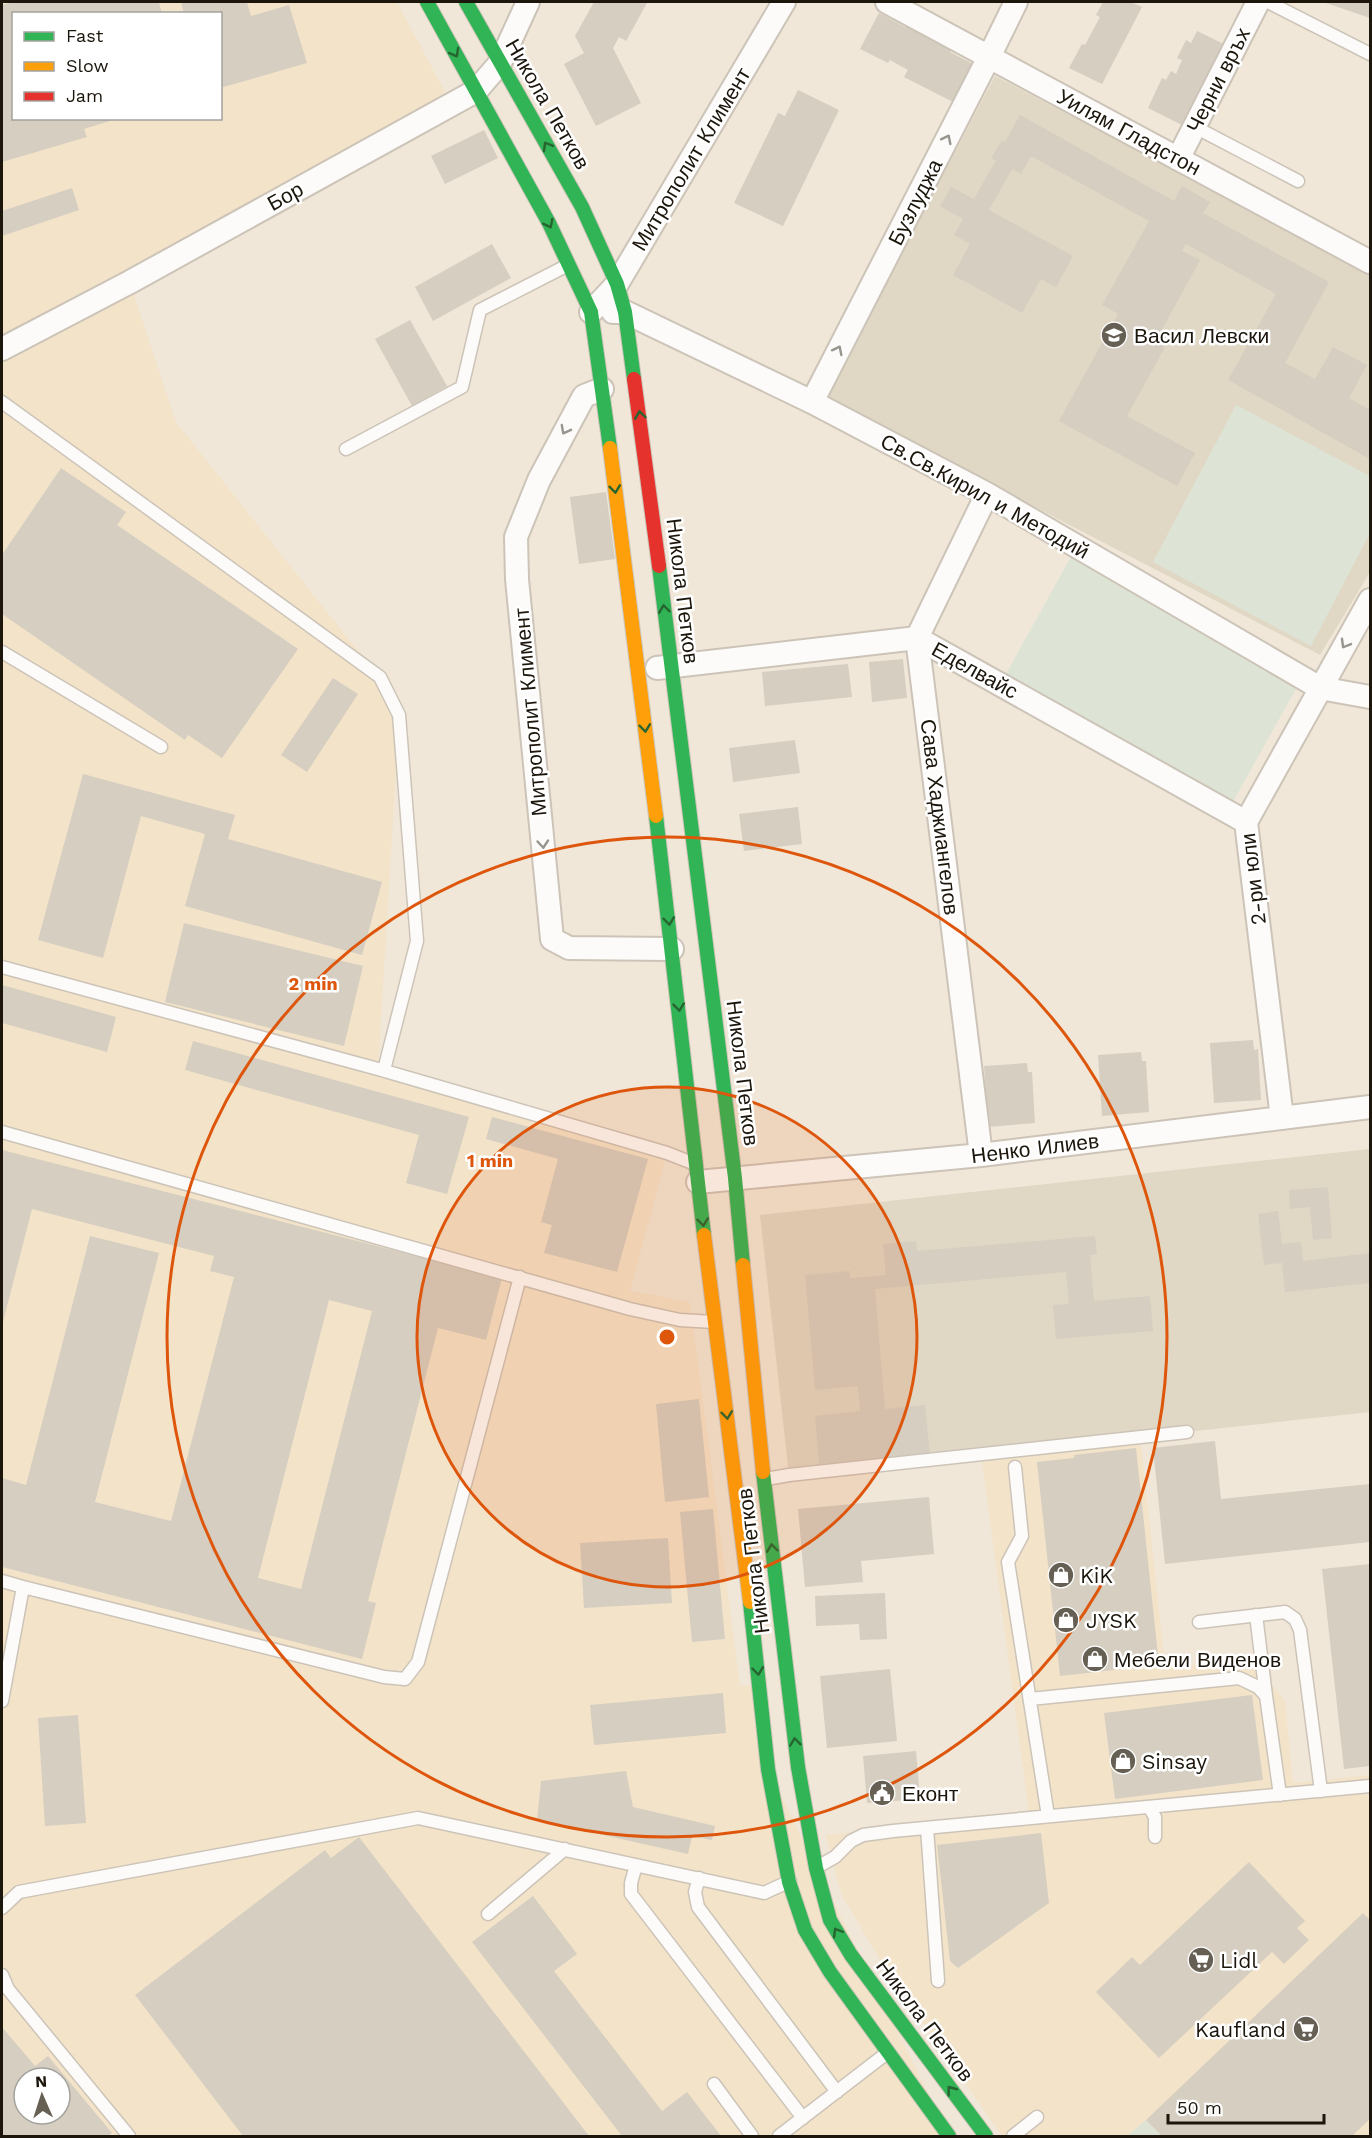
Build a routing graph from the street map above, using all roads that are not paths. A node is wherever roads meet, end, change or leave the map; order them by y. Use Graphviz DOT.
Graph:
graph roads {
  1 [pos="427,2"];
  2 [pos="466,2"];
  3 [pos="528,2"];
  4 [pos="784,2"];
  5 [pos="887,2"];
  6 [pos="1016,2"];
  7 [pos="1258,2"];
  8 [pos="1268,2"];
  9 [pos="1371,54"];
  10 [pos="989,57"];
  11 [pos="500,63"];
  12 [pos="476,91"];
  13 [pos="1194,127"];
  14 [pos="1178,159"];
  15 [pos="1298,181"];
  16 [pos="1371,262"];
  17 [pos="569,264"];
  18 [pos="617,284"];
  19 [pos="591,312"];
  20 [pos="625,312"];
  21 [pos="2,349"];
  22 [pos="602,389"];
  23 [pos="2,402"];
  24 [pos="812,402"];
  25 [pos="346,449"];
  26 [pos="987,494"];
  27 [pos="1371,600"];
  28 [pos="917,638"];
  29 [pos="2,652"];
  30 [pos="671,667"];
  31 [pos="638,670"];
  32 [pos="1320,688"];
  33 [pos="1371,697"];
  34 [pos="161,747"];
  35 [pos="1246,822"];
  36 [pos="672,949"];
  37 [pos="2,967"];
  38 [pos="384,1070"];
  39 [pos="1371,1107"];
  40 [pos="1282,1118"];
  41 [pos="2,1132"];
  42 [pos="981,1155"];
  43 [pos="697,1173"];
  44 [pos="735,1178"];
  45 [pos="520,1277"];
  46 [pos="715,1322"];
  47 [pos="1187,1432"];
  48 [pos="1015,1467"];
  49 [pos="764,1480"];
  50 [pos="2,1581"];
  51 [pos="22,1587"];
  52 [pos="1256,1615"];
  53 [pos="1199,1622"];
  54 [pos="1266,1696"];
  55 [pos="1030,1699"];
  56 [pos="2,1701"];
  57 [pos="1371,1786"];
  58 [pos="1321,1791"];
  59 [pos="1280,1795"];
  60 [pos="1149,1807"];
  61 [pos="1048,1816"];
  62 [pos="927,1828"];
  63 [pos="1155,1837"];
  64 [pos="565,1850"];
  65 [pos="636,1865"];
  66 [pos="802,1875"];
  67 [pos="699,1878"];
  68 [pos="2,1908"];
  69 [pos="488,1914"];
  70 [pos="2,1975"];
  71 [pos="938,1981"];
  72 [pos="888,2053"];
  73 [pos="714,2084"];
  74 [pos="837,2092"];
  75 [pos="1037,2117"];
  76 [pos="803,2118"];
  77 [pos="129,2136"];
  78 [pos="752,2136"];
  79 [pos="779,2136"];
  80 [pos="949,2136"];
  81 [pos="986,2136"];
  82 [pos="1013,2136"];
  1 -- 12 [label="main road, Никола Петков, one-way"];
  2 -- 11 [label="main road, Никола Петков"];
  3 -- 11 [label="street, Бор"];
  4 -- 18 [label="street, Митрополит Климент"];
  5 -- 10 [label="street, Уилям Гладстон"];
  6 -- 10 [label="street, Бузлуджа"];
  7 -- 13 [label="street, Черни връх"];
  8 -- 9 [label="lane"];
  10 -- 14 [label="street, Уилям Гладстон"];
  24 -- 10 [label="street, Бузлуджа, one-way"];
  11 -- 12 [label="street, Бор"];
  18 -- 11 [label="main road, Никола Петков, one-way"];
  12 -- 17 [label="main road, Никола Петков, one-way"];
  12 -- 21 [label="street, Бор"];
  13 -- 14 [label="street, Черни връх"];
  13 -- 15 [label="lane"];
  14 -- 16 [label="street, Уилям Гладстон"];
  17 -- 19 [label="main road, Никола Петков"];
  17 -- 25 [label="lane"];
  18 -- 19 [label="street, Митрополит Климент"];
  18 -- 20 [label="main road, Никола Петков"];
  19 -- 20 [label="street, Св.Св.Кирил и Методий"];
  19 -- 22 [label="main road, Никола Петков"];
  20 -- 24 [label="street, Св.Св.Кирил и Методий"];
  30 -- 20 [label="main road, Никола Петков, one-way"];
  22 -- 31 [label="main road, Никола Петков, one-way"];
  22 -- 36 [label="street, Митрополит Климент, one-way"];
  23 -- 38 [label="lane"];
  24 -- 26 [label="street, Св.Св.Кирил и Методий"];
  26 -- 28 [label="street"];
  26 -- 32 [label="street, Св.Св.Кирил и Методий"];
  27 -- 32 [label="street, 2-ри юли, one-way"];
  28 -- 30 [label="street, Еделвайс"];
  28 -- 35 [label="street, Еделвайс"];
  28 -- 42 [label="street, Сава Хаджиангелов"];
  29 -- 34 [label="lane"];
  30 -- 31 [label="street, Еделвайс"];
  30 -- 44 [label="main road, Никола Петков"];
  31 -- 36 [label="main road, Никола Петков, one-way"];
  32 -- 33 [label="street, Св.Св.Кирил и Методий"];
  32 -- 35 [label="street, 2-ри юли"];
  35 -- 40 [label="street, 2-ри юли"];
  36 -- 43 [label="main road, Никола Петков, one-way"];
  37 -- 38 [label="lane"];
  38 -- 43 [label="lane"];
  39 -- 40 [label="street, Ненко Илиев"];
  40 -- 42 [label="street, Ненко Илиев"];
  41 -- 45 [label="lane"];
  42 -- 44 [label="street, Ненко Илиев"];
  43 -- 44 [label="street, Ненко Илиев"];
  43 -- 46 [label="main road, Никола Петков, one-way"];
  44 -- 49 [label="main road, Никола Петков"];
  45 -- 46 [label="lane"];
  45 -- 51 [label="lane"];
  46 -- 66 [label="main road, Никола Петков, one-way"];
  47 -- 49 [label="lane"];
  48 -- 55 [label="lane"];
  66 -- 49 [label="main road, Никола Петков, one-way"];
  50 -- 51 [label="lane"];
  51 -- 56 [label="lane"];
  52 -- 53 [label="lane"];
  52 -- 54 [label="lane"];
  52 -- 58 [label="lane"];
  54 -- 55 [label="lane"];
  54 -- 59 [label="lane"];
  55 -- 61 [label="lane"];
  57 -- 58 [label="lane"];
  58 -- 59 [label="lane"];
  59 -- 60 [label="lane"];
  60 -- 61 [label="lane"];
  60 -- 63 [label="lane"];
  61 -- 62 [label="lane"];
  62 -- 66 [label="lane"];
  62 -- 71 [label="lane"];
  64 -- 65 [label="lane"];
  64 -- 68 [label="lane"];
  64 -- 69 [label="lane"];
  65 -- 67 [label="lane"];
  65 -- 76 [label="lane"];
  66 -- 67 [label="lane"];
  66 -- 72 [label="main road, Никола Петков"];
  81 -- 66 [label="main road, Никола Петков, one-way"];
  67 -- 74 [label="lane"];
  70 -- 77 [label="lane"];
  72 -- 74 [label="lane"];
  72 -- 80 [label="main road, Никола Петков"];
  73 -- 78 [label="lane"];
  74 -- 76 [label="lane"];
  75 -- 82 [label="lane"];
  76 -- 79 [label="lane"];
}
